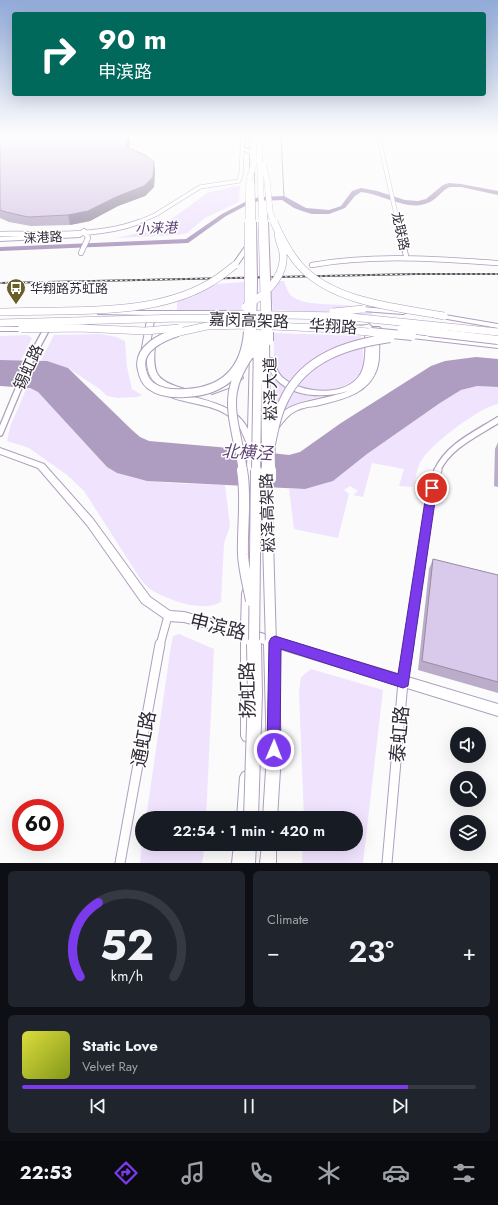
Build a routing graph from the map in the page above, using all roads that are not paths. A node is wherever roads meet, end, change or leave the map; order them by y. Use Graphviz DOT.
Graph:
graph roads {
  1 [pos="241,175"];
  2 [pos="249,175"];
  3 [pos="253,175"];
  4 [pos="255,175"];
  5 [pos="259,175"];
  6 [pos="261,175"];
  7 [pos="266,175"];
  8 [pos="387,175"];
  9 [pos="84,231"];
  10 [pos="278,232"];
  11 [pos="0,234"];
  12 [pos="0,239"];
  13 [pos="248,246"];
  14 [pos="81,252"];
  15 [pos="406,256"];
  16 [pos="498,263"];
  17 [pos="312,266"];
  18 [pos="155,312"];
  19 [pos="0,313"];
  20 [pos="444,316"];
  21 [pos="373,317"];
  22 [pos="0,318"];
  23 [pos="153,321"];
  24 [pos="0,323"];
  25 [pos="49,325"];
  26 [pos="498,326"];
  27 [pos="0,328"];
  28 [pos="368,328"];
  29 [pos="376,329"];
  30 [pos="498,331"];
  31 [pos="412,336"];
  32 [pos="498,340"];
  33 [pos="498,346"];
  34 [pos="252,355"];
  35 [pos="269,360"];
  36 [pos="153,381"];
  37 [pos="360,384"];
  38 [pos="498,420"];
  39 [pos="0,433"];
  40 [pos="270,434"];
  41 [pos="252,446"];
  42 [pos="0,451"];
  43 [pos="266,469"];
  44 [pos="168,616"];
  45 [pos="254,618"];
  46 [pos="246,633"];
  47 [pos="275,642"];
  48 [pos="403,682"];
  49 [pos="498,710"];
  50 [pos="244,811"];
  51 [pos="251,811"];
  52 [pos="271,811"];
  53 [pos="271,811"];
  54 [pos="240,851"];
  55 [pos="248,851"];
  56 [pos="269,851"];
  57 [pos="120,863"];
  58 [pos="239,863"];
  59 [pos="247,863"];
  60 [pos="268,863"];
  61 [pos="387,863"];
  1 -- 9 [label="street"];
  2 -- 13 [label="highway, bridge"];
  3 -- 34 [label="main road, 崧泽大道, bridge"];
  4 -- 45 [label="highway, 崧泽高架路, bridge"];
  5 -- 43 [label="highway, 崧泽高架路, bridge"];
  6 -- 35 [label="main road, 崧泽大道, bridge"];
  7 -- 10 [label="highway, bridge"];
  8 -- 15 [label="street, 龙联路"];
  9 -- 11 [label="street"];
  9 -- 12 [label="main road, 涞港路"];
  9 -- 14 [label="street"];
  10 -- 20 [label="highway, bridge"];
  10 -- 27 [label="highway, bridge"];
  13 -- 19 [label="highway, bridge"];
  13 -- 31 [label="highway, bridge"];
  15 -- 16 [label="street"];
  15 -- 17 [label="street"];
  18 -- 19 [label="main road, 华翔路"];
  18 -- 21 [label="main road, 华翔路"];
  18 -- 23 [label="main road"];
  20 -- 26 [label="highway"];
  20 -- 45 [label="highway, bridge"];
  21 -- 28 [label="main road"];
  21 -- 29 [label="main road"];
  21 -- 30 [label="main road, 华翔路"];
  22 -- 30 [label="highway, 嘉闵高架路, bridge"];
  23 -- 25 [label="main road, 华翔路"];
  23 -- 28 [label="main road, 华翔路"];
  23 -- 36 [label="main road"];
  24 -- 32 [label="highway, 嘉闵高架路, bridge"];
  25 -- 27 [label="main road, 华翔路"];
  25 -- 39 [label="street, 锡虹路"];
  28 -- 29 [label="main road, 华翔路"];
  28 -- 37 [label="main road"];
  29 -- 32 [label="main road, 华翔路"];
  29 -- 37 [label="main road"];
  31 -- 33 [label="highway"];
  31 -- 43 [label="highway, bridge"];
  34 -- 36 [label="main road, bridge"];
  34 -- 41 [label="main road, 崧泽大道"];
  35 -- 37 [label="main road"];
  35 -- 40 [label="main road, 崧泽大道, bridge"];
  36 -- 41 [label="main road, bridge"];
  37 -- 40 [label="main road, bridge"];
  38 -- 48 [label="street, 泰虹路"];
  40 -- 47 [label="main road, 崧泽大道, bridge"];
  41 -- 46 [label="main road, 崧泽大道"];
  42 -- 44 [label="main road, 申滨路"];
  43 -- 52 [label="highway, 崧泽高架路, bridge"];
  44 -- 46 [label="main road, 申滨路"];
  44 -- 57 [label="street, 通虹路"];
  45 -- 51 [label="highway, 崧泽高架路, bridge"];
  46 -- 47 [label="main road, 申滨路"];
  46 -- 50 [label="main road, 扬虹路"];
  47 -- 48 [label="main road, 申滨路"];
  47 -- 53 [label="main road, 扬虹路"];
  48 -- 49 [label="main road, 申滨路"];
  48 -- 61 [label="street, 泰虹路"];
  54 -- 58 [label="main road"];
  55 -- 59 [label="highway"];
  56 -- 60 [label="highway"];
}
